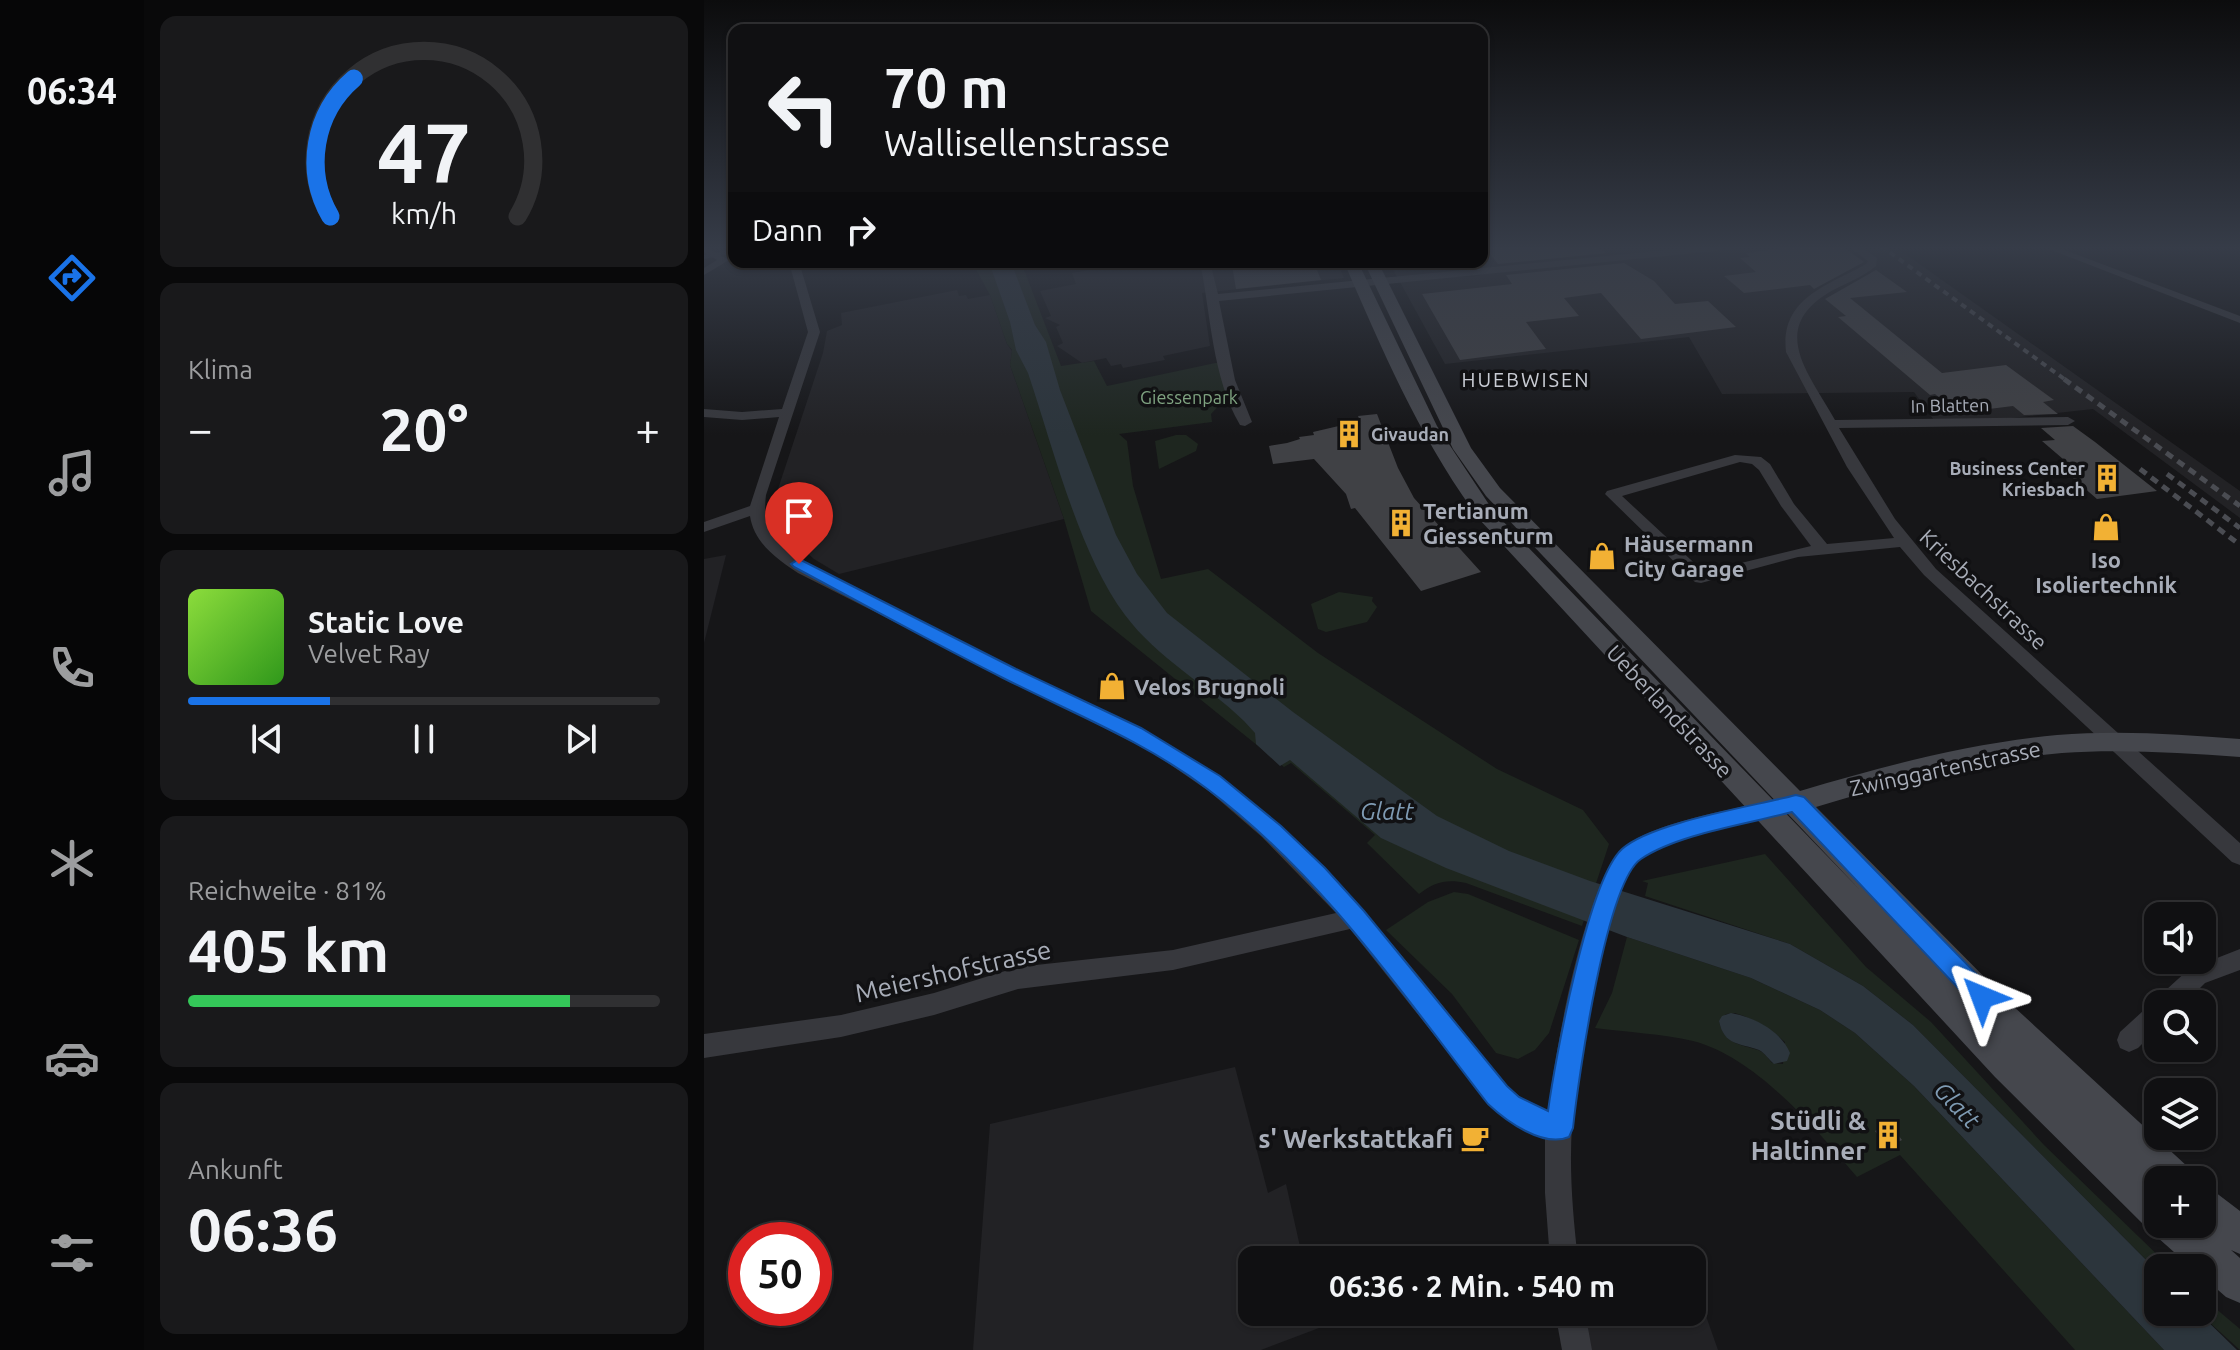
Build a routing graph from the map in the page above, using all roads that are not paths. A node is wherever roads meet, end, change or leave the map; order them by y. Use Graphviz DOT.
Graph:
graph roads {
  1 [pos="807,309"];
  2 [pos="1215,309"];
  3 [pos="1386,309"];
  4 [pos="1801,309"];
  5 [pos="2211,309"];
  6 [pos="2240,320"];
  7 [pos="788,412"];
  8 [pos="704,413"];
  9 [pos="2068,421"];
  10 [pos="1245,422"];
  11 [pos="1831,424"];
  12 [pos="757,509"];
  13 [pos="704,527"];
  14 [pos="1902,542"];
  15 [pos="1822,549"];
  16 [pos="2116,743"];
  17 [pos="2240,748"];
  18 [pos="1781,807"];
  19 [pos="2240,856"];
  20 [pos="1356,918"];
  21 [pos="2240,959"];
  22 [pos="2182,990"];
  23 [pos="2144,1026"];
  24 [pos="2129,1040"];
  25 [pos="704,1046"];
  26 [pos="1559,1128"];
  27 [pos="2160,1166"];
  28 [pos="2144,1200"];
  29 [pos="2216,1216"];
  30 [pos="2240,1235"];
  31 [pos="2187,1238"];
  32 [pos="1563,1246"];
  33 [pos="2240,1283"];
  34 [pos="1573,1326"];
  35 [pos="1577,1350"];
  1 -- 7 [label="street"];
  2 -- 10 [label="street"];
  3 -- 18 [label="main road, Ueberlandstrasse"];
  4 -- 11 [label="street, Kriesbachstrasse"];
  5 -- 6 [label="street"];
  7 -- 8 [label="street"];
  7 -- 12 [label="street"];
  9 -- 11 [label="street, In Blatten"];
  11 -- 14 [label="street, Kriesbachstrasse"];
  12 -- 13 [label="street"];
  12 -- 20 [label="street"];
  14 -- 15 [label="street"];
  14 -- 16 [label="street, Kriesbachstrasse"];
  15 -- 15 [label="street"];
  16 -- 17 [label="main road, Zwinggartenstrasse"];
  16 -- 18 [label="main road, Zwinggartenstrasse"];
  16 -- 19 [label="street, Kriesbachstrasse"];
  18 -- 26 [label="street"];
  18 -- 27 [label="main road, Ueberlandstrasse"];
  18 -- 28 [label="main road, Ueberlandstrasse"];
  20 -- 25 [label="street, Meiershofstrasse"];
  20 -- 26 [label="street"];
  21 -- 22 [label="street"];
  23 -- 24 [label="street"];
  26 -- 32 [label="street"];
  29 -- 30 [label="main road"];
  31 -- 33 [label="main road"];
  34 -- 35 [label="street"];
}
